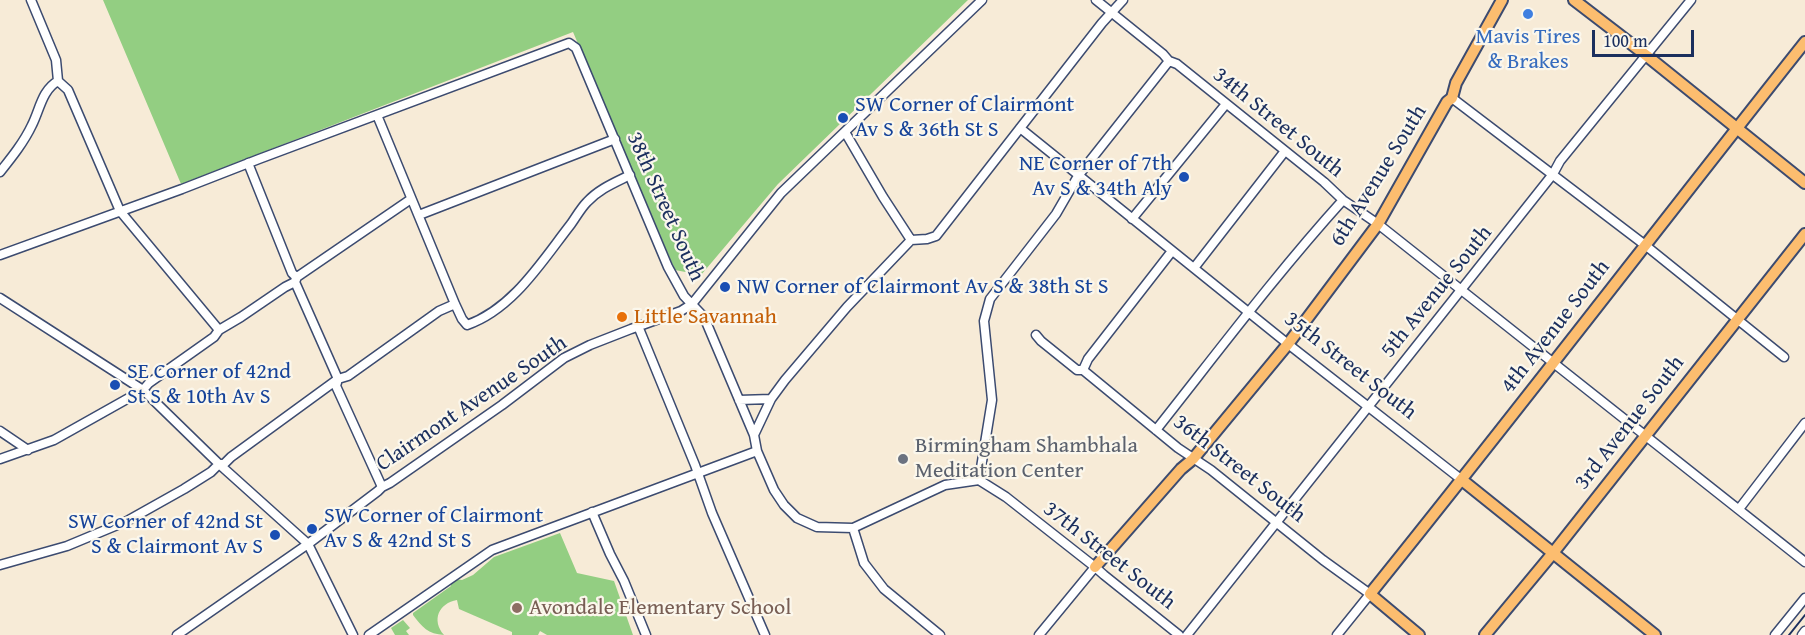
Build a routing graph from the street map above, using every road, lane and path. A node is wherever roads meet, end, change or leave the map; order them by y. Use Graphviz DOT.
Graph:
graph roads {
  1 [pos="31,0"];
  2 [pos="982,0"];
  3 [pos="1096,0"];
  4 [pos="1123,0"];
  5 [pos="1502,0"];
  6 [pos="1574,0"];
  7 [pos="1691,0"];
  8 [pos="1112,14"];
  9 [pos="1805,42"];
  10 [pos="1647,56"];
  11 [pos="1169,62"];
  12 [pos="58,81"];
  13 [pos="1452,98"];
  14 [pos="1226,104"];
  15 [pos="377,115"];
  16 [pos="1020,128"];
  17 [pos="1737,128"];
  18 [pos="845,132"];
  19 [pos="615,139"];
  20 [pos="1285,151"];
  21 [pos="248,163"];
  22 [pos="0,172"];
  23 [pos="1553,174"];
  24 [pos="630,175"];
  25 [pos="1078,176"];
  26 [pos="1805,183"];
  27 [pos="411,199"];
  28 [pos="1343,200"];
  29 [pos="120,211"];
  30 [pos="419,215"];
  31 [pos="1132,219"];
  32 [pos="1378,224"];
  33 [pos="1805,234"];
  34 [pos="911,240"];
  35 [pos="1645,245"];
  36 [pos="1172,251"];
  37 [pos="0,255"];
  38 [pos="1194,268"];
  39 [pos="295,282"];
  40 [pos="1461,291"];
  41 [pos="0,298"];
  42 [pos="455,304"];
  43 [pos="692,304"];
  44 [pos="1248,312"];
  45 [pos="1737,320"];
  46 [pos="638,326"];
  47 [pos="219,330"];
  48 [pos="1036,335"];
  49 [pos="1288,344"];
  50 [pos="1784,357"];
  51 [pos="1553,363"];
  52 [pos="1083,370"];
  53 [pos="338,379"];
  54 [pos="142,390"];
  55 [pos="771,399"];
  56 [pos="739,400"];
  57 [pos="1369,406"];
  58 [pos="1805,423"];
  59 [pos="1156,430"];
  60 [pos="0,431"];
  61 [pos="754,435"];
  62 [pos="1645,436"];
  63 [pos="28,450"];
  64 [pos="758,451"];
  65 [pos="0,459"];
  66 [pos="1193,459"];
  67 [pos="219,464"];
  68 [pos="697,473"];
  69 [pos="979,480"];
  70 [pos="1462,480"];
  71 [pos="382,486"];
  72 [pos="1738,509"];
  73 [pos="592,512"];
  74 [pos="1276,522"];
  75 [pos="853,528"];
  76 [pos="308,544"];
  77 [pos="1553,553"];
  78 [pos="1805,562"];
  79 [pos="0,565"];
  80 [pos="1095,567"];
  81 [pos="1370,594"];
  82 [pos="1805,598"];
  83 [pos="1805,631"];
  84 [pos="177,635"];
  85 [pos="353,635"];
  86 [pos="369,635"];
  87 [pos="646,635"];
  88 [pos="765,635"];
  89 [pos="940,635"];
  90 [pos="1039,635"];
  91 [pos="1179,635"];
  92 [pos="1187,635"];
  93 [pos="1338,635"];
  94 [pos="1419,635"];
  95 [pos="1485,635"];
  96 [pos="1655,635"];
  97 [pos="1775,635"];
  98 [pos="1802,635"];
  1 -- 12 [label="street"];
  2 -- 18 [label="street, Clairmont Avenue South"];
  3 -- 8 [label="street, 34th Street South"];
  4 -- 8 [label="street"];
  5 -- 13 [label="main road, 6th Avenue South"];
  6 -- 10 [label="main road"];
  7 -- 10 [label="street, 5th Avenue South"];
  8 -- 11 [label="street, 34th Street South"];
  8 -- 16 [label="street"];
  9 -- 17 [label="main road, 4th Avenue South"];
  10 -- 17 [label="main road"];
  10 -- 23 [label="street, 5th Avenue South"];
  11 -- 14 [label="street, 34th Street South"];
  11 -- 25 [label="street"];
  12 -- 22 [label="street"];
  12 -- 29 [label="street"];
  13 -- 23 [label="street"];
  13 -- 32 [label="main road, 6th Avenue South"];
  14 -- 20 [label="street, 34th Street South"];
  14 -- 31 [label="street"];
  15 -- 19 [label="street, 38th Street South"];
  15 -- 21 [label="street"];
  15 -- 27 [label="street"];
  16 -- 25 [label="street, 35th Street South"];
  16 -- 34 [label="street"];
  17 -- 26 [label="main road"];
  17 -- 35 [label="main road, 4th Avenue South"];
  18 -- 34 [label="street"];
  18 -- 43 [label="street, Clairmont Avenue South"];
  19 -- 24 [label="street, 38th Street South"];
  19 -- 30 [label="street"];
  20 -- 28 [label="street, 34th Street South"];
  20 -- 38 [label="street"];
  21 -- 29 [label="street"];
  21 -- 39 [label="street"];
  23 -- 35 [label="street"];
  23 -- 40 [label="street, 5th Avenue South"];
  24 -- 42 [label="street"];
  24 -- 43 [label="street, 38th Street South"];
  25 -- 31 [label="street, 35th Street South"];
  25 -- 69 [label="street"];
  27 -- 30 [label="street"];
  27 -- 39 [label="street"];
  28 -- 32 [label="street, 34th Street South"];
  28 -- 44 [label="street"];
  29 -- 37 [label="street"];
  29 -- 47 [label="street"];
  30 -- 42 [label="street"];
  31 -- 36 [label="street, 35th Street South"];
  32 -- 40 [label="street, 34th Street South"];
  32 -- 49 [label="main road, 6th Avenue South"];
  33 -- 45 [label="main road, 3rd Avenue South"];
  34 -- 55 [label="street"];
  35 -- 45 [label="street"];
  35 -- 51 [label="main road, 4th Avenue South"];
  36 -- 38 [label="street, 35th Street South"];
  36 -- 52 [label="street"];
  38 -- 44 [label="street, 35th Street South"];
  39 -- 47 [label="street"];
  39 -- 53 [label="street"];
  40 -- 51 [label="street, 34th Street South"];
  40 -- 57 [label="street, 5th Avenue South"];
  41 -- 54 [label="street"];
  42 -- 53 [label="street"];
  43 -- 46 [label="street, Clairmont Avenue South"];
  43 -- 56 [label="street, 38th Street South"];
  44 -- 49 [label="street, 35th Street South"];
  44 -- 59 [label="street"];
  45 -- 50 [label="street"];
  45 -- 62 [label="main road, 3rd Avenue South"];
  46 -- 68 [label="street"];
  46 -- 71 [label="street, Clairmont Avenue South"];
  47 -- 54 [label="street"];
  48 -- 52 [label="street, 36th Street South"];
  49 -- 57 [label="street, 35th Street South"];
  49 -- 66 [label="main road, 6th Avenue South"];
  51 -- 62 [label="street, 34th Street South"];
  51 -- 70 [label="main road, 4th Avenue South"];
  52 -- 59 [label="street, 36th Street South"];
  53 -- 67 [label="street"];
  53 -- 71 [label="street"];
  54 -- 63 [label="street"];
  54 -- 67 [label="street"];
  55 -- 56 [label="street"];
  55 -- 61 [label="street"];
  56 -- 61 [label="street, 38th Street South"];
  57 -- 70 [label="street, 35th Street South"];
  57 -- 74 [label="street, 5th Avenue South"];
  58 -- 72 [label="street"];
  59 -- 66 [label="street, 36th Street South"];
  60 -- 63 [label="street"];
  61 -- 64 [label="street, 38th Street South"];
  62 -- 72 [label="street, 34th Street South"];
  62 -- 77 [label="main road, 3rd Avenue South"];
  63 -- 65 [label="street"];
  64 -- 68 [label="street"];
  64 -- 75 [label="street, 38th Street South"];
  66 -- 74 [label="street, 36th Street South"];
  66 -- 80 [label="main road, 6th Avenue South"];
  67 -- 76 [label="street"];
  67 -- 79 [label="street"];
  68 -- 73 [label="street"];
  68 -- 88 [label="street"];
  69 -- 75 [label="street"];
  69 -- 80 [label="street, 37th Street South"];
  70 -- 77 [label="main road, 35th Street South"];
  70 -- 81 [label="main road, 4th Avenue South"];
  71 -- 76 [label="street, Clairmont Avenue South"];
  72 -- 78 [label="street, 34th Street South"];
  73 -- 86 [label="street"];
  73 -- 87 [label="street"];
  74 -- 81 [label="street, 36th Street South"];
  74 -- 92 [label="street, 5th Avenue South"];
  75 -- 89 [label="street"];
  76 -- 84 [label="street, Clairmont Avenue South"];
  76 -- 85 [label="street"];
  77 -- 95 [label="main road, 3rd Avenue South"];
  77 -- 96 [label="main road, 35th Street South"];
  80 -- 90 [label="street, 6th Avenue South"];
  80 -- 91 [label="street, 37th Street South"];
  81 -- 93 [label="street, 4th Avenue South"];
  81 -- 94 [label="main road, 36th Street South"];
  82 -- 97 [label="street"];
  83 -- 98 [label="street"];
}
